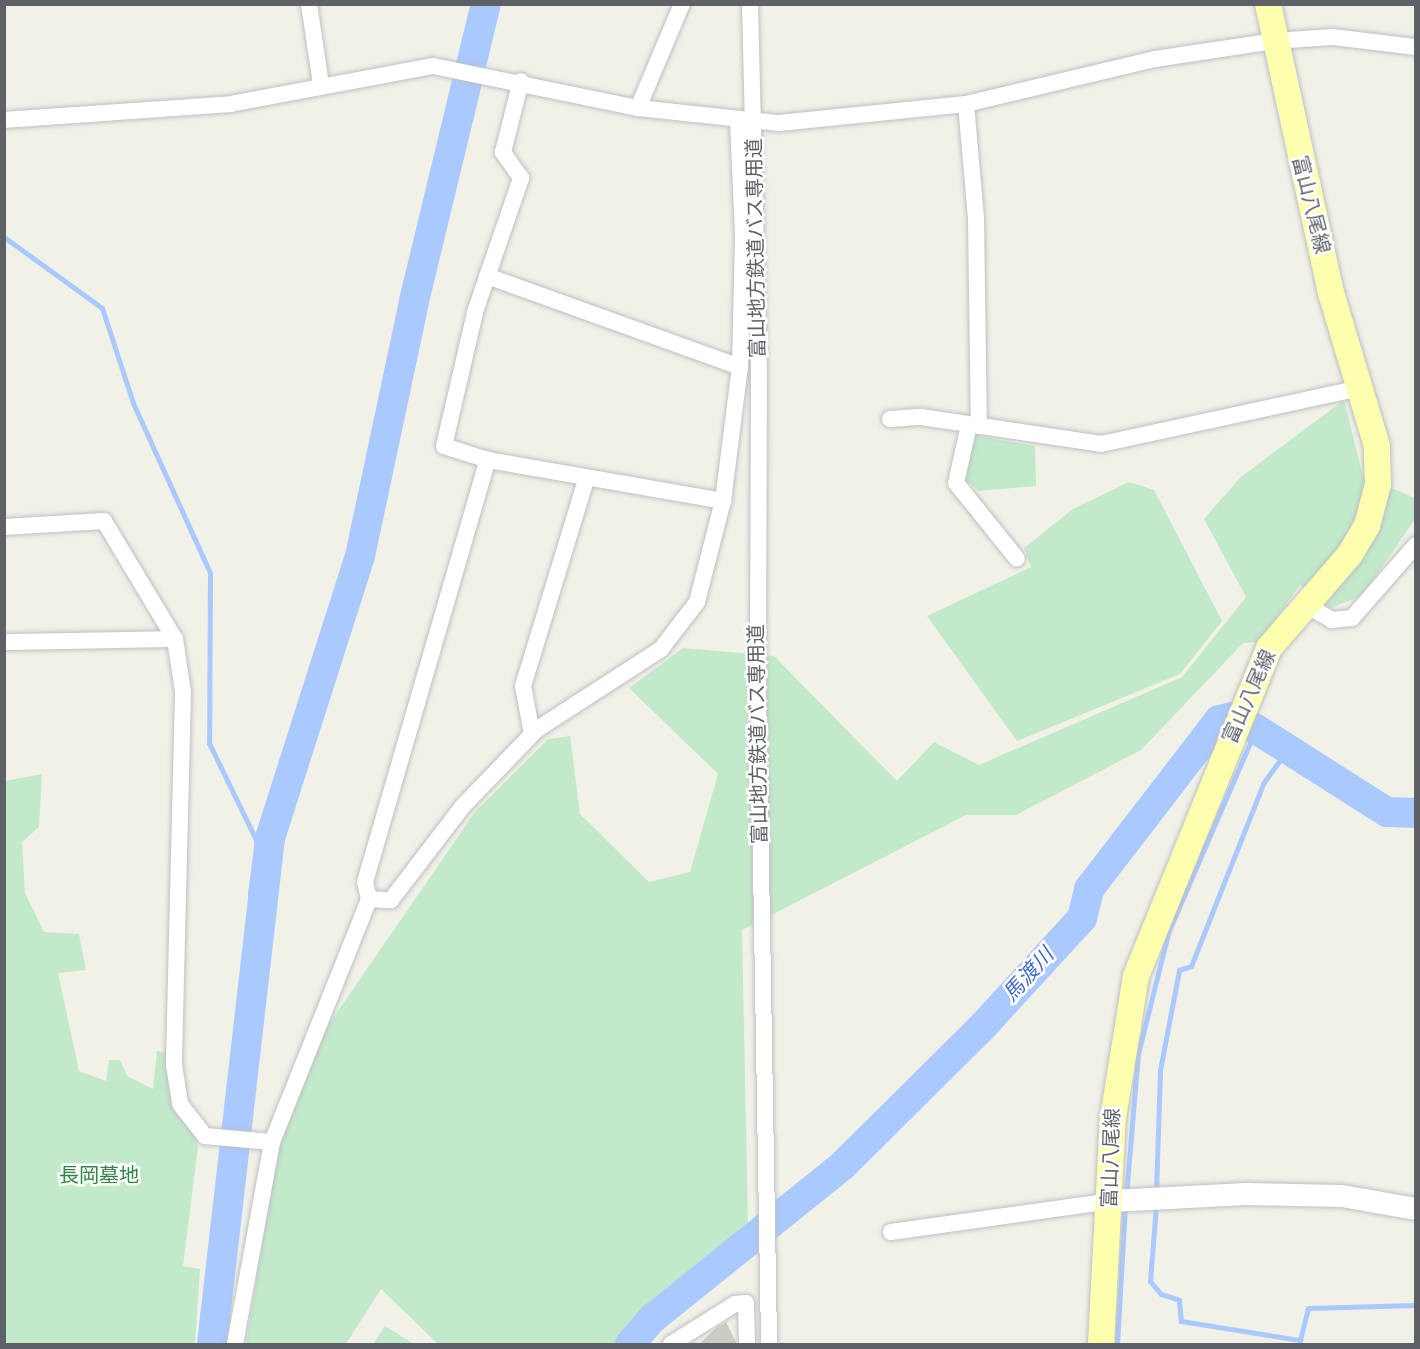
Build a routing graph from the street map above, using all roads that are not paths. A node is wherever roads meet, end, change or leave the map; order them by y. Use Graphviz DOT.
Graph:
graph roads {
  1 [pos="309,4"];
  2 [pos="682,4"];
  3 [pos="750,4"];
  4 [pos="1268,4"];
  5 [pos="1274,41"];
  6 [pos="1416,47"];
  7 [pos="521,81"];
  8 [pos="321,84"];
  9 [pos="966,104"];
  10 [pos="638,108"];
  11 [pos="4,120"];
  12 [pos="738,123"];
  13 [pos="755,124"];
  14 [pos="488,276"];
  15 [pos="740,368"];
  16 [pos="1359,388"];
  17 [pos="890,419"];
  18 [pos="974,425"];
  19 [pos="488,460"];
  20 [pos="586,480"];
  21 [pos="723,501"];
  22 [pos="4,527"];
  23 [pos="1416,545"];
  24 [pos="1017,559"];
  25 [pos="1306,605"];
  26 [pos="175,639"];
  27 [pos="4,642"];
  28 [pos="532,734"];
  29 [pos="369,899"];
  30 [pos="272,1142"];
  31 [pos="1111,1201"];
  32 [pos="1416,1209"];
  33 [pos="891,1232"];
  34 [pos="235,1344"];
  35 [pos="671,1344"];
  36 [pos="747,1344"];
  37 [pos="769,1344"];
  38 [pos="1101,1344"];
  1 -- 8 [label="street"];
  2 -- 10 [label="street"];
  3 -- 13 [label="street, 富山地方鉄道バス専用道"];
  4 -- 5 [label="main road, 富山八尾線"];
  5 -- 6 [label="street"];
  5 -- 9 [label="street"];
  5 -- 16 [label="main road, 富山八尾線"];
  7 -- 8 [label="street"];
  7 -- 10 [label="street"];
  7 -- 14 [label="street"];
  8 -- 11 [label="street"];
  9 -- 13 [label="street"];
  9 -- 18 [label="street"];
  10 -- 12 [label="street"];
  12 -- 13 [label="street"];
  12 -- 15 [label="street"];
  13 -- 37 [label="street, 富山地方鉄道バス専用道"];
  14 -- 15 [label="street"];
  14 -- 19 [label="street"];
  15 -- 21 [label="street"];
  16 -- 18 [label="street"];
  16 -- 25 [label="main road, 富山八尾線"];
  17 -- 18 [label="street"];
  18 -- 24 [label="street"];
  19 -- 20 [label="street"];
  19 -- 29 [label="street"];
  20 -- 21 [label="street"];
  20 -- 28 [label="street"];
  21 -- 28 [label="street"];
  22 -- 26 [label="street"];
  23 -- 25 [label="street"];
  25 -- 31 [label="main road, 富山八尾線"];
  26 -- 27 [label="street"];
  26 -- 30 [label="street"];
  28 -- 29 [label="street"];
  29 -- 30 [label="street"];
  30 -- 34 [label="street"];
  31 -- 32 [label="street"];
  31 -- 33 [label="street"];
  31 -- 38 [label="main road, 富山八尾線"];
  35 -- 36 [label="street"];
}
